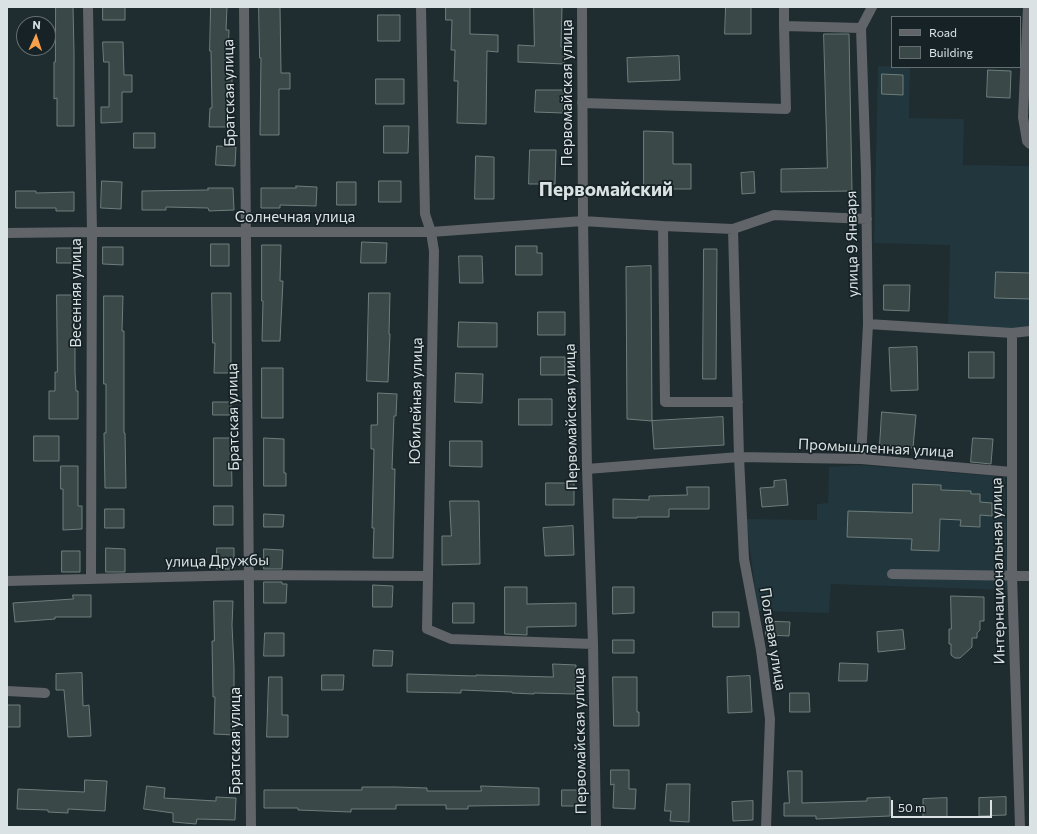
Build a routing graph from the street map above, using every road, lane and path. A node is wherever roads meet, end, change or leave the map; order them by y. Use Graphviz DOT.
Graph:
graph roads {
  1 [pos="88,7"];
  2 [pos="244,7"];
  3 [pos="421,7"];
  4 [pos="582,7"];
  5 [pos="784,7"];
  6 [pos="872,7"];
  7 [pos="1028,7"];
  8 [pos="784,26"];
  9 [pos="861,28"];
  10 [pos="582,103"];
  11 [pos="1030,144"];
  12 [pos="867,219"];
  13 [pos="583,221"];
  14 [pos="663,226"];
  15 [pos="733,228"];
  16 [pos="92,232"];
  17 [pos="246,232"];
  18 [pos="431,232"];
  19 [pos="7,233"];
  20 [pos="868,324"];
  21 [pos="1030,331"];
  22 [pos="1012,333"];
  23 [pos="738,402"];
  24 [pos="739,457"];
  25 [pos="861,459"];
  26 [pos="586,469"];
  27 [pos="1012,472"];
  28 [pos="892,574"];
  29 [pos="249,575"];
  30 [pos="428,576"];
  31 [pos="1012,576"];
  32 [pos="1030,576"];
  33 [pos="91,579"];
  34 [pos="7,581"];
  35 [pos="594,644"];
  36 [pos="7,691"];
  37 [pos="45,693"];
  38 [pos="251,827"];
  39 [pos="596,827"];
  40 [pos="766,827"];
  41 [pos="1020,827"];
  1 -- 16 [label="street, Весенняя улица"];
  2 -- 17 [label="street, Братская улица"];
  3 -- 18 [label="street, Юбилейная улица"];
  4 -- 10 [label="street, Первомайская улица"];
  5 -- 8 [label="street"];
  6 -- 9 [label="street, улица 9 Января"];
  7 -- 11 [label="street"];
  8 -- 9 [label="street"];
  8 -- 10 [label="street"];
  9 -- 12 [label="street, улица 9 Января"];
  10 -- 13 [label="street, Первомайская улица"];
  12 -- 15 [label="street, Солнечная улица"];
  12 -- 20 [label="street, улица 9 Января"];
  13 -- 14 [label="street, Солнечная улица"];
  13 -- 18 [label="street, Солнечная улица"];
  13 -- 26 [label="street, Первомайская улица"];
  14 -- 15 [label="street, Солнечная улица"];
  14 -- 23 [label="street"];
  15 -- 23 [label="street"];
  16 -- 17 [label="street, Солнечная улица"];
  16 -- 19 [label="street, Солнечная улица"];
  16 -- 33 [label="street, Весенняя улица"];
  17 -- 18 [label="street, Солнечная улица"];
  17 -- 29 [label="street, Братская улица"];
  18 -- 30 [label="street, Юбилейная улица"];
  20 -- 22 [label="street"];
  20 -- 25 [label="street, улица 9 Января"];
  21 -- 22 [label="street"];
  22 -- 27 [label="street, Интернациональная улица"];
  23 -- 24 [label="street"];
  24 -- 25 [label="street, Промышленная улица"];
  24 -- 26 [label="street, Промышленная улица"];
  24 -- 40 [label="street, Полевая улица"];
  25 -- 27 [label="street, Промышленная улица"];
  26 -- 35 [label="street, Первомайская улица"];
  27 -- 31 [label="street, Интернациональная улица"];
  28 -- 31 [label="street"];
  29 -- 30 [label="street, улица Дружбы"];
  29 -- 33 [label="street, улица Дружбы"];
  29 -- 38 [label="street, Братская улица"];
  30 -- 35 [label="street, Юбилейная улица"];
  31 -- 32 [label="street"];
  31 -- 41 [label="street, Интернациональная улица"];
  33 -- 34 [label="street, улица Дружбы"];
  35 -- 39 [label="street, Первомайская улица"];
  36 -- 37 [label="street"];
}
